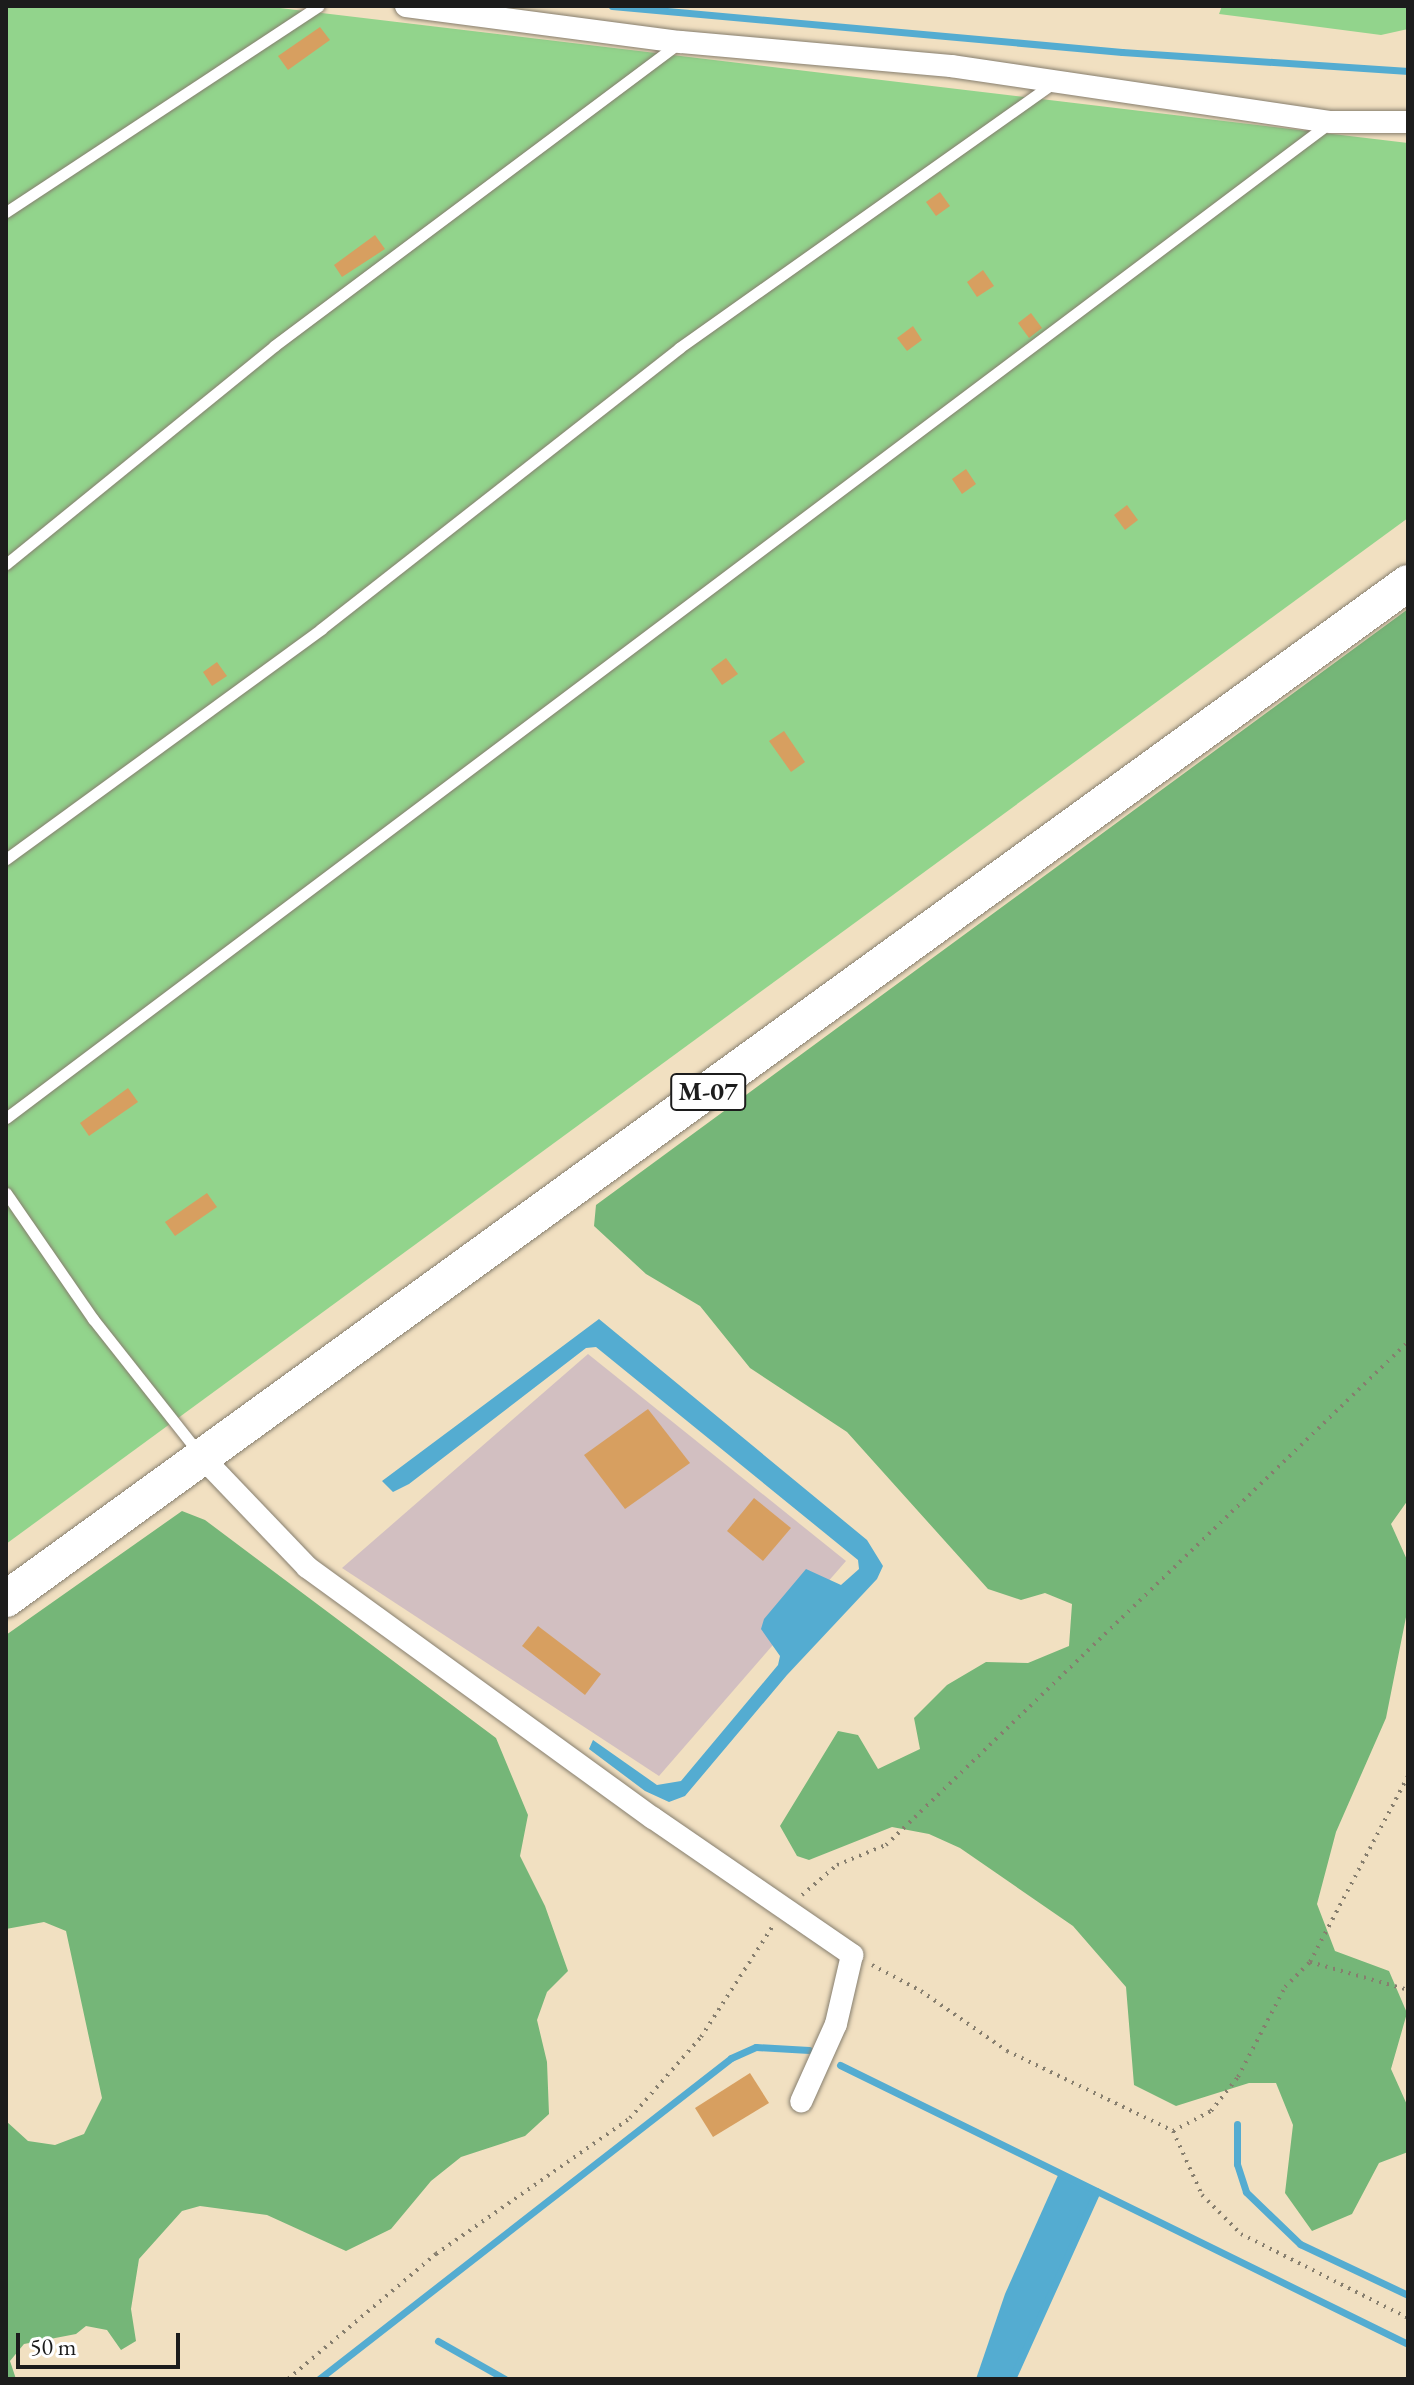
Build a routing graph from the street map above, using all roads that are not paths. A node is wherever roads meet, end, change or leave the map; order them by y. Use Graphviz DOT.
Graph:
graph roads {
  1 [pos="318,6"];
  2 [pos="406,6"];
  3 [pos="681,42"];
  4 [pos="1051,85"];
  5 [pos="1331,122"];
  6 [pos="1408,122"];
  7 [pos="6,212"];
  8 [pos="6,564"];
  9 [pos="1408,583"];
  10 [pos="6,859"];
  11 [pos="6,1118"];
  12 [pos="6,1193"];
  13 [pos="202,1457"];
  14 [pos="6,1599"];
  15 [pos="801,2102"];
  1 -- 7 [label="lane"];
  2 -- 3 [label="street"];
  3 -- 4 [label="street"];
  3 -- 8 [label="lane"];
  4 -- 5 [label="street"];
  4 -- 10 [label="lane"];
  5 -- 6 [label="street"];
  5 -- 11 [label="lane"];
  9 -- 13 [label="highway, М-07"];
  12 -- 13 [label="lane"];
  13 -- 14 [label="highway, М-07"];
  13 -- 15 [label="street"];
}
